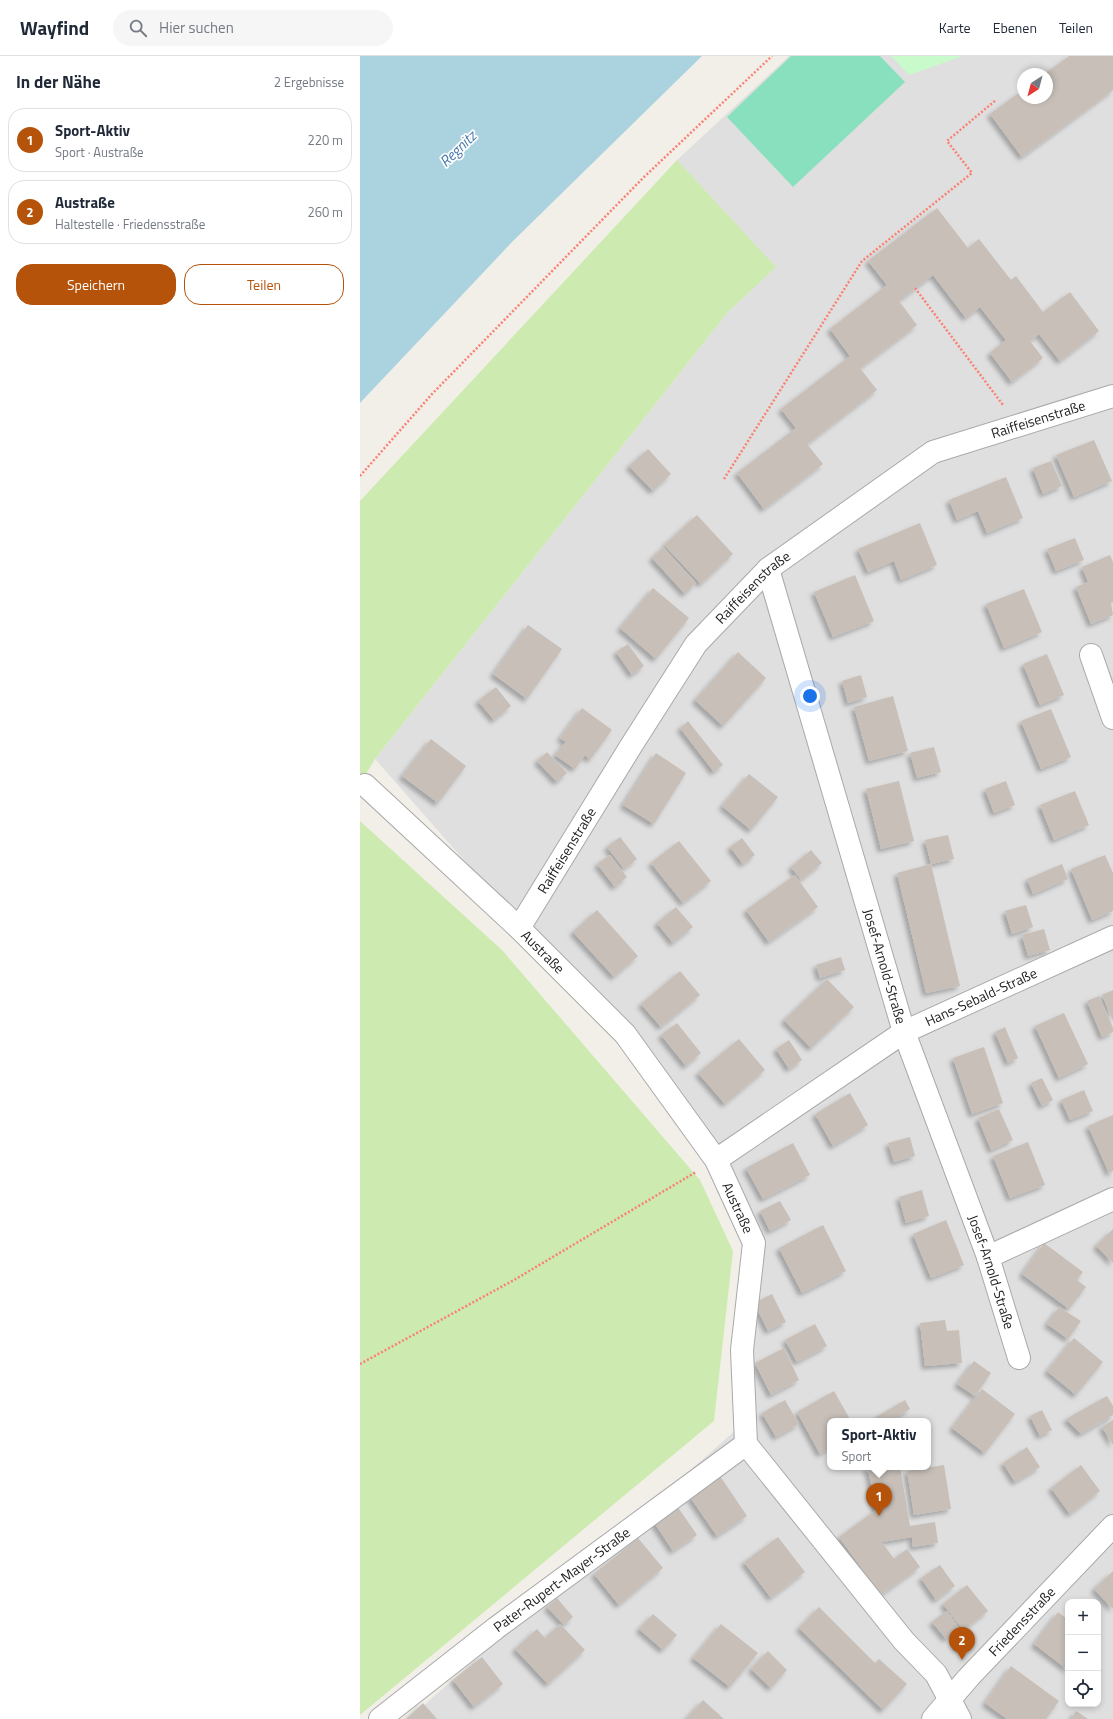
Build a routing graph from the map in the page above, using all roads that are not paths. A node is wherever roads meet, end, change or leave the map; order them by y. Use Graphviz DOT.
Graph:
graph roads {
  1 [pos="1113,396"];
  2 [pos="768,569"];
  3 [pos="1091,655"];
  4 [pos="1113,718"];
  5 [pos="365,785"];
  6 [pos="519,928"];
  7 [pos="1113,937"];
  8 [pos="904,1032"];
  9 [pos="716,1160"];
  10 [pos="1113,1199"];
  11 [pos="988,1257"];
  12 [pos="1018,1358"];
  13 [pos="746,1444"];
  14 [pos="1113,1526"];
  15 [pos="949,1700"];
  16 [pos="380,1719"];
  17 [pos="933,1719"];
  18 [pos="960,1719"];
  1 -- 2 [label="street, Raiffeisenstraße"];
  2 -- 6 [label="street, Raiffeisenstraße"];
  2 -- 8 [label="street, Josef-Arnold-Straße"];
  3 -- 4 [label="street"];
  5 -- 6 [label="street, Austraße"];
  6 -- 9 [label="street, Austraße"];
  7 -- 8 [label="street, Hans-Sebald-Straße"];
  8 -- 9 [label="street, Hans-Sebald-Straße"];
  8 -- 11 [label="street, Josef-Arnold-Straße"];
  9 -- 13 [label="street, Austraße"];
  10 -- 11 [label="street"];
  11 -- 12 [label="street, Josef-Arnold-Straße"];
  13 -- 15 [label="street"];
  13 -- 16 [label="street, Pater-Rupert-Mayer-Straße"];
  14 -- 15 [label="street, Friedensstraße"];
  15 -- 17 [label="street, Friedensstraße"];
  15 -- 18 [label="street"];
}
